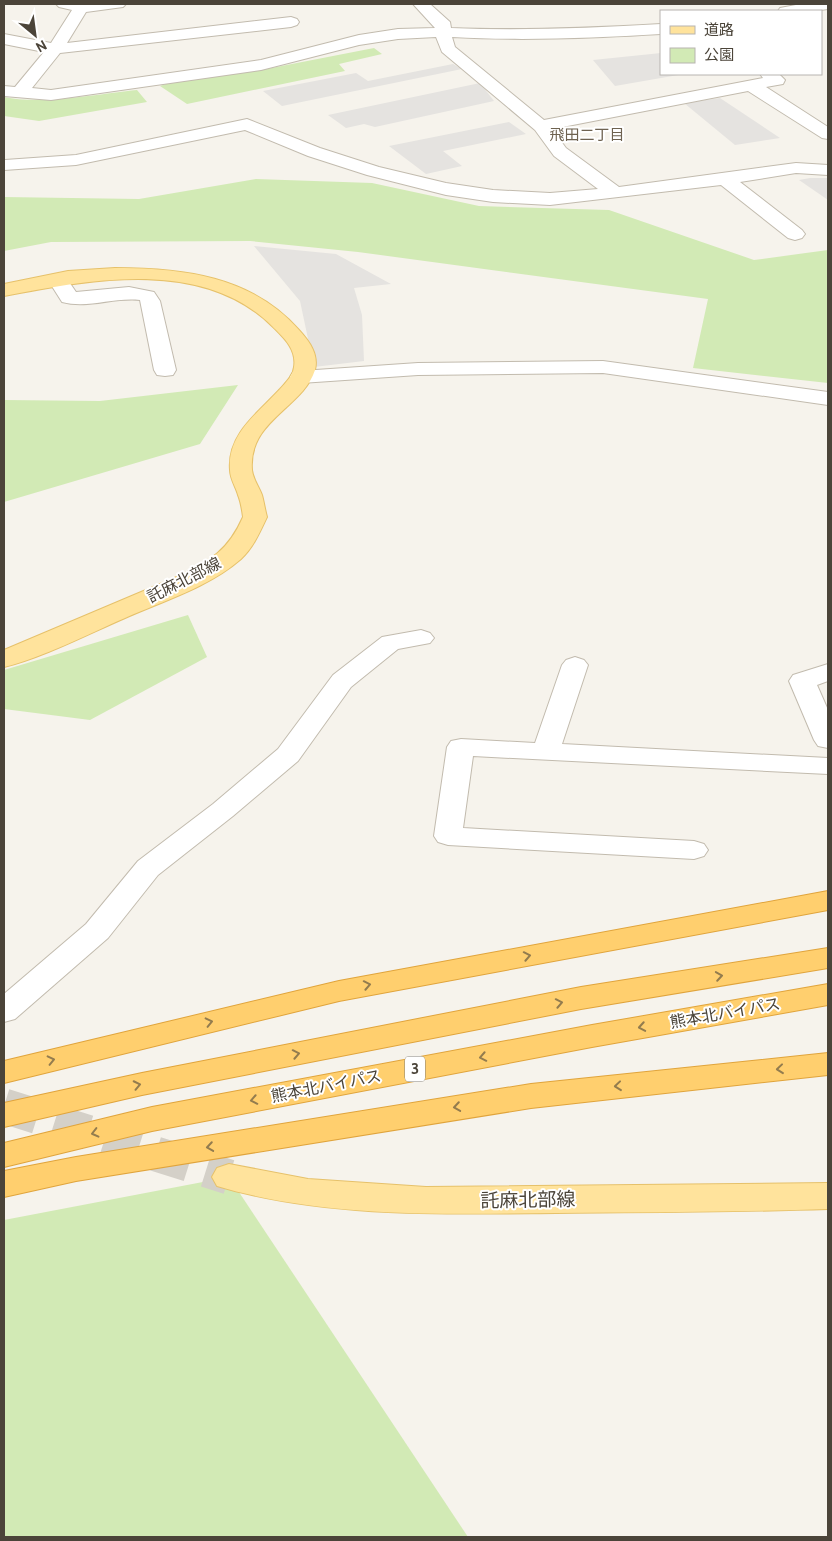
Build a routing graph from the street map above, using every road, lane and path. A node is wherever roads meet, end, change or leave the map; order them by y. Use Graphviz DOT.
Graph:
graph roads {
  1 [pos="62,4"];
  2 [pos="118,4"];
  3 [pos="424,4"];
  4 [pos="828,4"];
  5 [pos="81,8"];
  6 [pos="792,10"];
  7 [pos="660,29"];
  8 [pos="442,32"];
  9 [pos="4,39"];
  10 [pos="55,49"];
  11 [pos="315,51"];
  12 [pos="770,75"];
  13 [pos="749,84"];
  14 [pos="11,92"];
  15 [pos="541,126"];
  16 [pos="828,134"];
  17 [pos="5,165"];
  18 [pos="828,170"];
  19 [pos="724,180"];
  20 [pos="615,193"];
  21 [pos="795,234"];
  22 [pos="58,280"];
  23 [pos="4,290"];
  24 [pos="164,370"];
  25 [pos="301,378"];
  26 [pos="828,399"];
  27 [pos="422,638"];
  28 [pos="4,659"];
  29 [pos="575,665"];
  30 [pos="828,672"];
  31 [pos="828,740"];
  32 [pos="546,751"];
  33 [pos="828,766"];
  34 [pos="694,850"];
  35 [pos="828,900"];
  36 [pos="828,958"];
  37 [pos="828,994"];
  38 [pos="4,1011"];
  39 [pos="828,1064"];
  40 [pos="4,1072"];
  41 [pos="4,1115"];
  42 [pos="4,1155"];
  43 [pos="229,1178"];
  44 [pos="4,1184"];
  45 [pos="828,1196"];
  1 -- 5 [label="street"];
  2 -- 5 [label="street"];
  3 -- 8 [label="street"];
  4 -- 6 [label="street"];
  5 -- 10 [label="street"];
  7 -- 8 [label="street"];
  8 -- 11 [label="street"];
  8 -- 15 [label="street"];
  9 -- 10 [label="street"];
  10 -- 11 [label="street"];
  10 -- 14 [label="street"];
  11 -- 14 [label="street"];
  12 -- 13 [label="street"];
  13 -- 15 [label="street"];
  13 -- 16 [label="street"];
  15 -- 20 [label="street"];
  17 -- 20 [label="street"];
  18 -- 19 [label="street"];
  19 -- 20 [label="street"];
  19 -- 21 [label="street"];
  22 -- 23 [label="main road"];
  22 -- 24 [label="street"];
  22 -- 25 [label="main road"];
  25 -- 26 [label="street"];
  25 -- 28 [label="main road, 託麻北部線"];
  27 -- 38 [label="street"];
  29 -- 32 [label="street"];
  30 -- 31 [label="street"];
  32 -- 33 [label="street"];
  32 -- 34 [label="street"];
  40 -- 35 [label="highway, one-way"];
  41 -- 36 [label="highway, 3, one-way"];
  37 -- 42 [label="highway, 熊本北バイパス / 3, one-way"];
  39 -- 44 [label="highway, one-way"];
  43 -- 45 [label="main road, 託麻北部線"];
}
